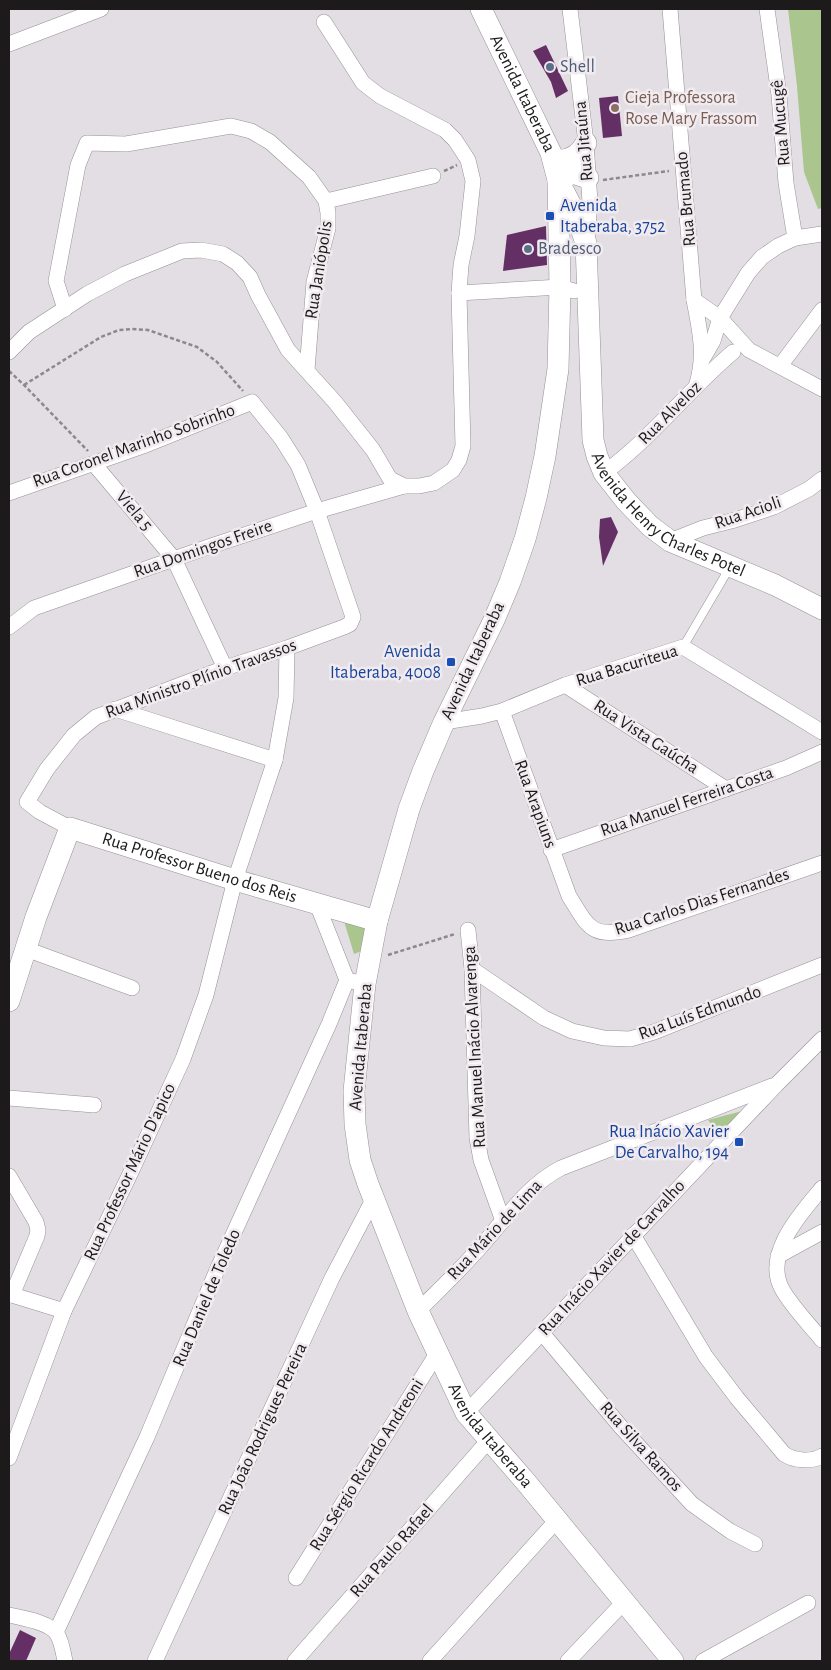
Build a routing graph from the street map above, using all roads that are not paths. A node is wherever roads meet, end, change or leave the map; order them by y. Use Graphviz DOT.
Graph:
graph roads {
  1 [pos="101,9"];
  2 [pos="481,9"];
  3 [pos="570,9"];
  4 [pos="670,9"];
  5 [pos="767,9"];
  6 [pos="324,22"];
  7 [pos="9,44"];
  8 [pos="586,144"];
  9 [pos="555,170"];
  10 [pos="433,176"];
  11 [pos="588,180"];
  12 [pos="326,201"];
  13 [pos="822,234"];
  14 [pos="794,238"];
  15 [pos="586,243"];
  16 [pos="459,293"];
  17 [pos="574,294"];
  18 [pos="694,300"];
  19 [pos="65,308"];
  20 [pos="822,310"];
  21 [pos="720,318"];
  22 [pos="579,329"];
  23 [pos="749,350"];
  24 [pos="9,352"];
  25 [pos="733,352"];
  26 [pos="702,360"];
  27 [pos="589,366"];
  28 [pos="780,366"];
  29 [pos="558,369"];
  30 [pos="307,370"];
  31 [pos="696,387"];
  32 [pos="822,389"];
  33 [pos="96,463"];
  34 [pos="604,473"];
  35 [pos="822,479"];
  36 [pos="404,486"];
  37 [pos="9,493"];
  38 [pos="317,511"];
  39 [pos="670,541"];
  40 [pos="174,559"];
  41 [pos="730,567"];
  42 [pos="822,609"];
  43 [pos="352,621"];
  44 [pos="9,627"];
  45 [pos="683,647"];
  46 [pos="287,648"];
  47 [pos="225,668"];
  48 [pos="565,685"];
  49 [pos="115,709"];
  50 [pos="502,711"];
  51 [pos="444,722"];
  52 [pos="822,732"];
  53 [pos="822,752"];
  54 [pos="275,760"];
  55 [pos="726,789"];
  56 [pos="27,802"];
  57 [pos="70,828"];
  58 [pos="551,850"];
  59 [pos="822,863"];
  60 [pos="235,880"];
  61 [pos="569,896"];
  62 [pos="317,904"];
  63 [pos="377,921"];
  64 [pos="468,930"];
  65 [pos="26,949"];
  66 [pos="822,965"];
  67 [pos="472,969"];
  68 [pos="356,982"];
  69 [pos="132,988"];
  70 [pos="9,1001"];
  71 [pos="822,1039"];
  72 [pos="776,1085"];
  73 [pos="9,1098"];
  74 [pos="94,1105"];
  75 [pos="9,1176"];
  76 [pos="822,1188"];
  77 [pos="374,1198"];
  78 [pos="502,1221"];
  79 [pos="822,1232"];
  80 [pos="633,1235"];
  81 [pos="778,1256"];
  82 [pos="10,1294"];
  83 [pos="418,1310"];
  84 [pos="64,1311"];
  85 [pos="542,1333"];
  86 [pos="822,1340"];
  87 [pos="438,1352"];
  88 [pos="466,1413"];
  89 [pos="489,1440"];
  90 [pos="822,1456"];
  91 [pos="9,1458"];
  92 [pos="556,1521"];
  93 [pos="755,1544"];
  94 [pos="296,1578"];
  95 [pos="624,1602"];
  96 [pos="808,1603"];
  97 [pos="9,1616"];
  98 [pos="56,1632"];
  99 [pos="65,1661"];
  100 [pos="155,1661"];
  101 [pos="295,1661"];
  102 [pos="430,1661"];
  103 [pos="568,1661"];
  104 [pos="673,1661"];
  105 [pos="703,1661"];
  1 -- 7 [label="street"];
  2 -- 9 [label="main road, Avenida Itaberaba"];
  3 -- 8 [label="street, Rua Jitaúna"];
  4 -- 18 [label="street, Rua Brumado"];
  5 -- 14 [label="street, Rua Mucugê"];
  6 -- 16 [label="street, Rua Domingos Freire"];
  8 -- 9 [label="main road"];
  8 -- 11 [label="street, Rua Jitaúna"];
  9 -- 11 [label="main road"];
  9 -- 15 [label="main road, Avenida Itaberaba"];
  9 -- 17 [label="main road, Avenida Itaberaba"];
  10 -- 12 [label="street"];
  11 -- 15 [label="street, Rua Jitaúna"];
  12 -- 19 [label="street, Rua Janiópolis"];
  12 -- 30 [label="street, Rua Janiópolis"];
  13 -- 14 [label="street"];
  14 -- 21 [label="street, Rua Alveloz"];
  15 -- 17 [label="main road, Avenida Itaberaba"];
  16 -- 17 [label="street"];
  16 -- 36 [label="street, Rua Domingos Freire"];
  17 -- 22 [label="main road, Avenida Henry Charles Potel"];
  17 -- 27 [label="main road, Avenida Henry Charles Potel"];
  17 -- 29 [label="main road, Avenida Itaberaba"];
  18 -- 21 [label="street"];
  18 -- 26 [label="street, Rua Brumado"];
  19 -- 24 [label="street"];
  19 -- 30 [label="street"];
  20 -- 28 [label="street"];
  21 -- 23 [label="street"];
  21 -- 26 [label="street, Rua Alveloz"];
  22 -- 27 [label="main road, Avenida Henry Charles Potel"];
  22 -- 29 [label="main road, Avenida Itaberaba"];
  23 -- 25 [label="street, Rua Alveloz"];
  23 -- 28 [label="street"];
  25 -- 26 [label="street, Rua Alveloz"];
  25 -- 31 [label="street, Rua Alveloz"];
  26 -- 31 [label="street, Rua Brumado"];
  27 -- 34 [label="main road, Avenida Henry Charles Potel"];
  28 -- 32 [label="street"];
  29 -- 51 [label="main road, Avenida Itaberaba"];
  30 -- 36 [label="street"];
  31 -- 34 [label="street, Rua Alveloz"];
  33 -- 37 [label="street, Rua Coronel Marinho Sobrinho"];
  33 -- 38 [label="street, Rua Coronel Marinho Sobrinho"];
  33 -- 40 [label="street, Viela 5"];
  34 -- 39 [label="main road, Avenida Henry Charles Potel"];
  35 -- 39 [label="street, Rua Acioli"];
  36 -- 38 [label="street, Rua Domingos Freire"];
  38 -- 40 [label="street, Rua Domingos Freire"];
  38 -- 43 [label="street, Rua Coronel Marinho Sobrinho"];
  39 -- 41 [label="main road, Avenida Henry Charles Potel"];
  40 -- 44 [label="street, Rua Domingos Freire"];
  40 -- 47 [label="street, Viela 5"];
  41 -- 42 [label="main road, Avenida Henry Charles Potel"];
  41 -- 45 [label="lane"];
  43 -- 46 [label="street, Rua Ministro Plínio Travassos"];
  45 -- 48 [label="street, Rua Bacuriteua"];
  45 -- 52 [label="street, Rua Bacuriteua"];
  46 -- 47 [label="street, Rua Ministro Plínio Travassos"];
  46 -- 54 [label="street, Rua Professor Mário D'apico"];
  47 -- 49 [label="street, Rua Ministro Plínio Travassos"];
  48 -- 50 [label="street, Rua Bacuriteua"];
  48 -- 55 [label="street, Rua Vista Gaúcha"];
  49 -- 54 [label="street"];
  49 -- 56 [label="street, Rua Ministro Plínio Travassos"];
  50 -- 51 [label="street, Rua Bacuriteua"];
  50 -- 58 [label="street, Rua Arapiuns"];
  51 -- 63 [label="main road, Avenida Itaberaba"];
  53 -- 55 [label="street, Rua Manuel Ferreira Costa"];
  54 -- 60 [label="street, Rua Professor Mário D'apico"];
  55 -- 58 [label="street, Rua Manuel Ferreira Costa"];
  56 -- 57 [label="street, Rua Professor Bueno dos Reis"];
  57 -- 60 [label="main road, Rua Professor Bueno dos Reis"];
  57 -- 65 [label="main road"];
  58 -- 61 [label="street, Rua Arapiuns"];
  59 -- 61 [label="street, Rua Carlos Dias Fernandes"];
  60 -- 62 [label="main road, Rua Professor Bueno dos Reis"];
  60 -- 84 [label="street, Rua Professor Mário D'apico"];
  62 -- 63 [label="main road, Rua Professor Bueno dos Reis"];
  62 -- 68 [label="street"];
  63 -- 68 [label="main road, Avenida Itaberaba"];
  64 -- 67 [label="street, Rua Manuel Inácio Alvarenga"];
  65 -- 69 [label="street"];
  65 -- 70 [label="main road"];
  66 -- 67 [label="street, Rua Luís Edmundo"];
  67 -- 78 [label="street, Rua Manuel Inácio Alvarenga"];
  68 -- 77 [label="main road, Avenida Itaberaba"];
  68 -- 98 [label="street, Rua Daniel de Toledo"];
  71 -- 72 [label="street, Rua Inácio Xavier de Carvalho"];
  72 -- 78 [label="street, Rua Mário de Lima"];
  72 -- 80 [label="street, Rua Inácio Xavier de Carvalho"];
  73 -- 74 [label="street"];
  75 -- 82 [label="street"];
  76 -- 81 [label="street"];
  77 -- 83 [label="main road, Avenida Itaberaba"];
  77 -- 100 [label="street, Rua João Rodrigues Pereira"];
  78 -- 83 [label="street, Rua Mário de Lima"];
  79 -- 81 [label="street"];
  80 -- 85 [label="street, Rua Inácio Xavier de Carvalho"];
  80 -- 90 [label="street"];
  81 -- 86 [label="street"];
  82 -- 84 [label="street"];
  83 -- 87 [label="main road, Avenida Itaberaba"];
  84 -- 91 [label="street, Rua Professor Mário D'apico"];
  85 -- 88 [label="street, Rua Inácio Xavier de Carvalho"];
  85 -- 93 [label="street, Rua Silva Ramos"];
  87 -- 88 [label="main road, Avenida Itaberaba"];
  87 -- 94 [label="street, Rua Sérgio Ricardo Andreoni"];
  88 -- 89 [label="main road, Avenida Itaberaba"];
  89 -- 92 [label="main road, Avenida Itaberaba"];
  89 -- 101 [label="street, Rua Paulo Rafael"];
  92 -- 95 [label="main road, Avenida Itaberaba"];
  92 -- 102 [label="street"];
  95 -- 103 [label="street"];
  95 -- 104 [label="main road, Avenida Itaberaba"];
  96 -- 105 [label="street"];
  97 -- 98 [label="street"];
  98 -- 99 [label="street"];
}
